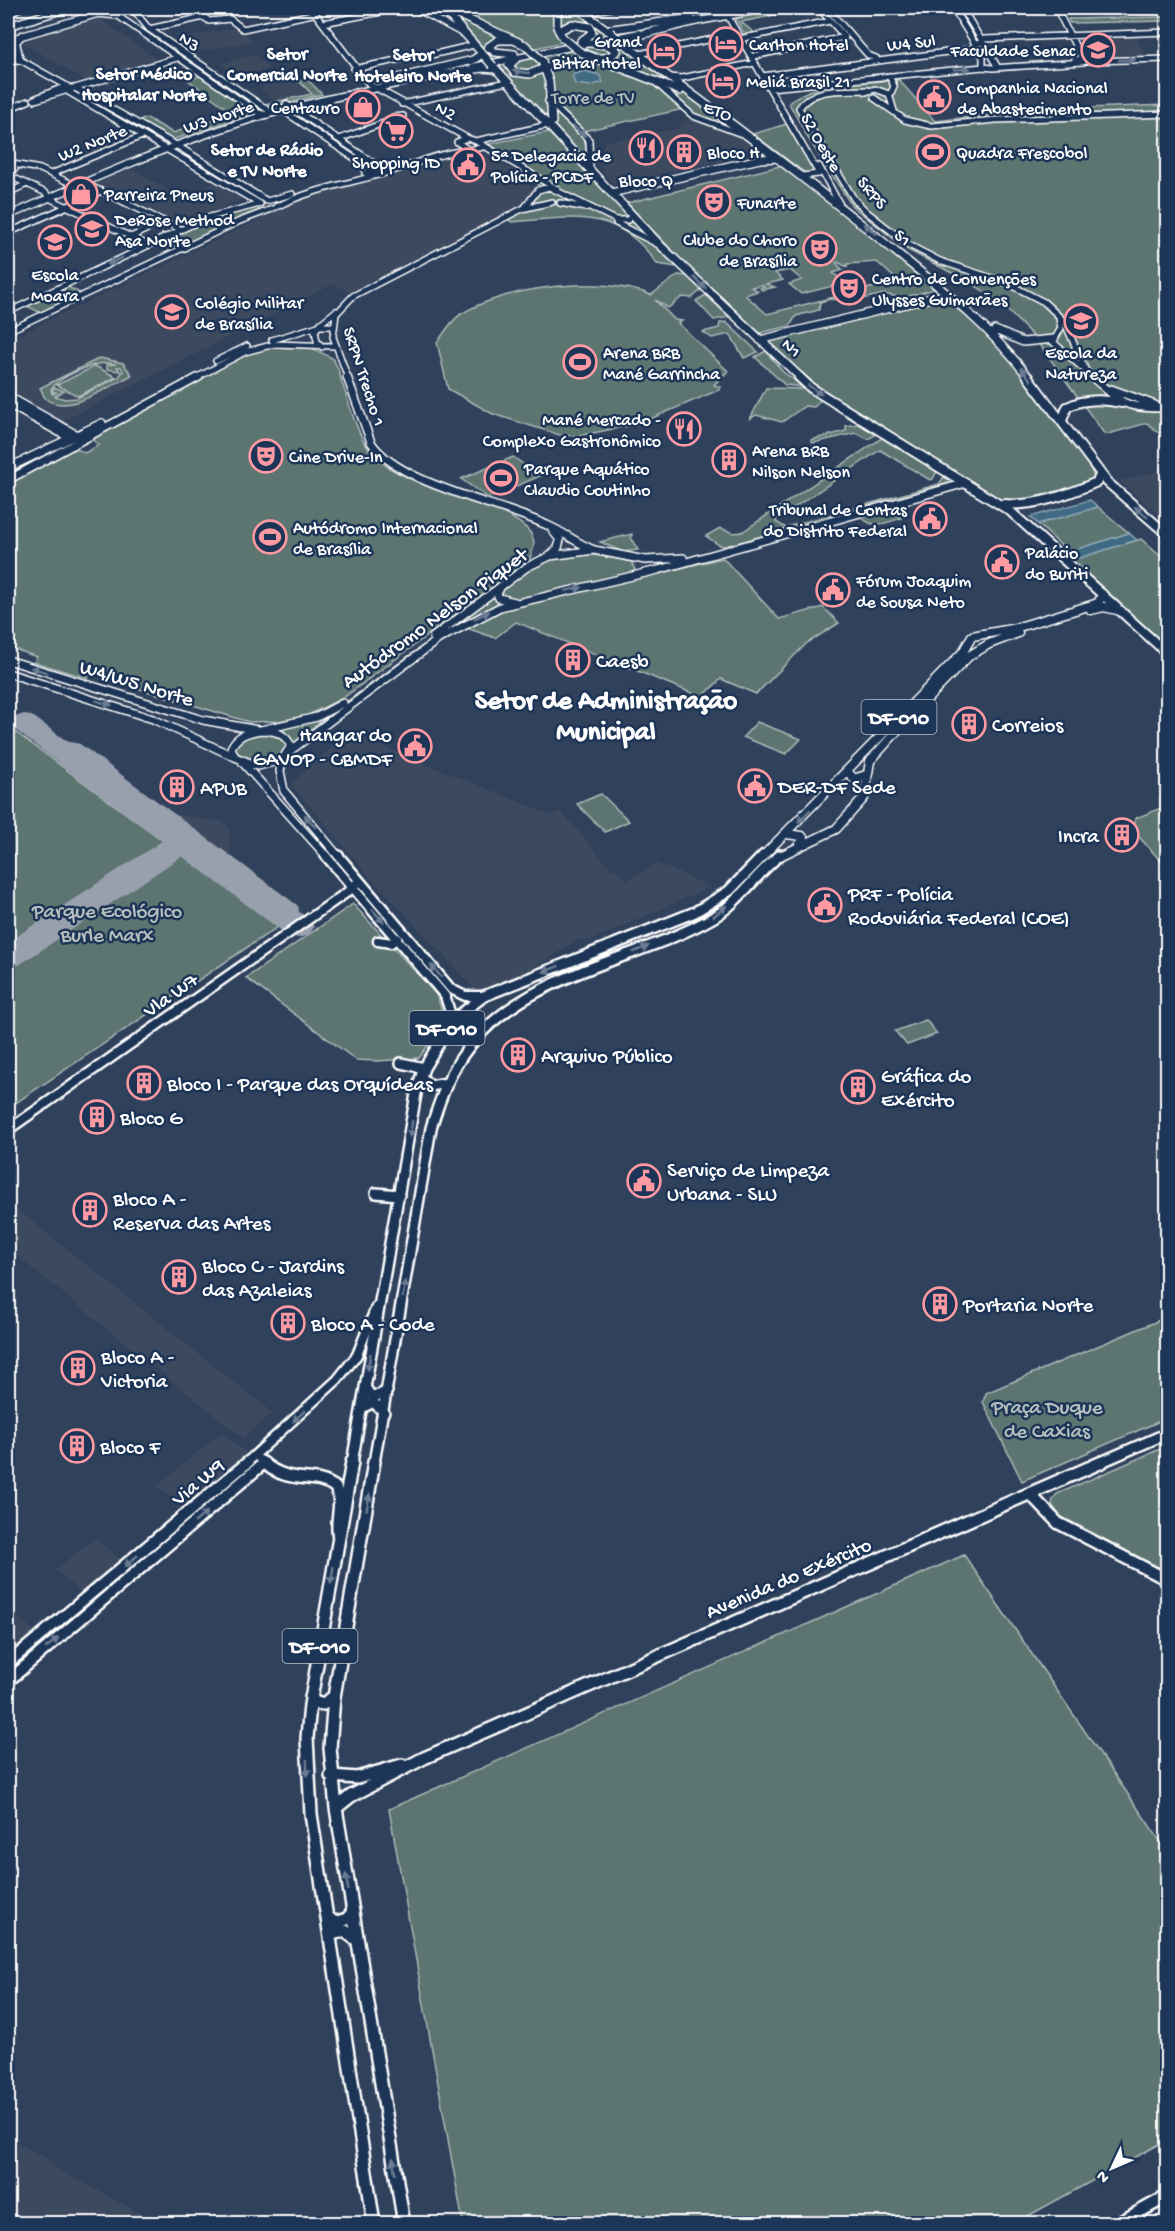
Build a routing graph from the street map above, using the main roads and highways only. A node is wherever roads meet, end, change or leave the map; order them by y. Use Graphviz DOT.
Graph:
graph roads {
  1 [pos="20,8"];
  2 [pos="37,8"];
  3 [pos="57,8"];
  4 [pos="68,8"];
  5 [pos="84,8"];
  6 [pos="106,8"];
  7 [pos="117,8"];
  8 [pos="132,8"];
  9 [pos="402,8"];
  10 [pos="415,8"];
  11 [pos="442,8"];
  12 [pos="556,8"];
  13 [pos="611,8"];
  14 [pos="717,8"];
  15 [pos="748,8"];
  16 [pos="762,8"];
  17 [pos="771,8"];
  18 [pos="819,8"];
  19 [pos="827,8"];
  20 [pos="953,8"];
  21 [pos="962,8"];
  22 [pos="1053,8"];
  23 [pos="9,9"];
  24 [pos="424,9"];
  25 [pos="580,9"];
  26 [pos="311,10"];
  27 [pos="726,12"];
  28 [pos="93,13"];
  29 [pos="30,17"];
  30 [pos="960,17"];
  31 [pos="968,17"];
  32 [pos="691,18"];
  33 [pos="700,20"];
  34 [pos="141,21"];
  35 [pos="830,21"];
  36 [pos="54,23"];
  37 [pos="8,24"];
  38 [pos="129,24"];
  39 [pos="323,25"];
  40 [pos="149,29"];
  41 [pos="559,31"];
  42 [pos="608,31"];
  43 [pos="1167,32"];
  44 [pos="331,34"];
  45 [pos="463,34"];
  46 [pos="738,34"];
  47 [pos="1066,34"];
  48 [pos="22,35"];
  49 [pos="971,36"];
  50 [pos="845,37"];
  51 [pos="980,37"];
  52 [pos="162,38"];
  53 [pos="744,38"];
  54 [pos="8,40"];
  55 [pos="153,40"];
  56 [pos="333,41"];
  57 [pos="581,41"];
  58 [pos="621,41"];
  59 [pos="522,43"];
  60 [pos="590,43"];
  61 [pos="976,44"];
  62 [pos="474,45"];
  63 [pos="8,48"];
  64 [pos="342,48"];
  65 [pos="8,53"];
  66 [pos="639,54"];
  67 [pos="868,55"];
  68 [pos="916,55"];
  69 [pos="484,56"];
  70 [pos="516,56"];
  71 [pos="754,56"];
  72 [pos="861,56"];
  73 [pos="172,57"];
  74 [pos="588,57"];
  75 [pos="983,57"];
  76 [pos="990,57"];
  77 [pos="8,58"];
  78 [pos="879,59"];
  79 [pos="1167,59"];
  80 [pos="20,60"];
  81 [pos="1074,60"];
  82 [pos="1084,60"];
  83 [pos="854,62"];
  84 [pos="753,63"];
  85 [pos="544,64"];
  86 [pos="998,66"];
  87 [pos="494,67"];
  88 [pos="823,67"];
  89 [pos="983,67"];
  90 [pos="759,68"];
  91 [pos="357,71"];
  92 [pos="929,71"];
  93 [pos="771,75"];
  94 [pos="762,76"];
  95 [pos="889,76"];
  96 [pos="669,77"];
  97 [pos="873,77"];
  98 [pos="398,78"];
  99 [pos="654,80"];
  100 [pos="410,81"];
  101 [pos="831,81"];
  102 [pos="507,82"];
  103 [pos="679,85"];
  104 [pos="370,86"];
  105 [pos="73,88"];
  106 [pos="770,88"];
  107 [pos="779,88"];
  108 [pos="870,90"];
  109 [pos="832,91"];
  110 [pos="890,96"];
  111 [pos="872,98"];
  112 [pos="698,99"];
  113 [pos="256,101"];
  114 [pos="548,101"];
  115 [pos="245,104"];
  116 [pos="401,104"];
  117 [pos="287,107"];
  118 [pos="407,108"];
  119 [pos="8,109"];
  120 [pos="115,112"];
  121 [pos="268,112"];
  122 [pos="259,113"];
  123 [pos="300,113"];
  124 [pos="418,114"];
  125 [pos="896,114"];
  126 [pos="1167,114"];
  127 [pos="108,115"];
  128 [pos="291,116"];
  129 [pos="398,117"];
  130 [pos="235,123"];
  131 [pos="226,124"];
  132 [pos="140,126"];
  133 [pos="550,127"];
  134 [pos="132,129"];
  135 [pos="216,131"];
  136 [pos="527,131"];
  137 [pos="142,136"];
  138 [pos="748,137"];
  139 [pos="333,138"];
  140 [pos="467,138"];
  141 [pos="476,141"];
  142 [pos="458,143"];
  143 [pos="166,144"];
  144 [pos="482,146"];
  145 [pos="472,150"];
  146 [pos="768,152"];
  147 [pos="193,156"];
  148 [pos="777,158"];
  149 [pos="185,160"];
  150 [pos="11,166"];
  151 [pos="383,169"];
  152 [pos="590,170"];
  153 [pos="105,171"];
  154 [pos="373,172"];
  155 [pos="51,174"];
  156 [pos="802,176"];
  157 [pos="70,183"];
  158 [pos="84,183"];
  159 [pos="27,184"];
  160 [pos="557,189"];
  161 [pos="241,190"];
  162 [pos="101,191"];
  163 [pos="537,191"];
  164 [pos="610,191"];
  165 [pos="8,193"];
  166 [pos="567,195"];
  167 [pos="47,196"];
  168 [pos="552,202"];
  169 [pos="263,203"];
  170 [pos="560,203"];
  171 [pos="840,205"];
  172 [pos="67,207"];
  173 [pos="274,208"];
  174 [pos="522,209"];
  175 [pos="9,212"];
  176 [pos="632,215"];
  177 [pos="206,218"];
  178 [pos="164,222"];
  179 [pos="178,228"];
  180 [pos="8,233"];
  181 [pos="131,237"];
  182 [pos="164,237"];
  183 [pos="145,244"];
  184 [pos="661,246"];
  185 [pos="185,248"];
  186 [pos="944,292"];
  187 [pos="22,305"];
  188 [pos="339,309"];
  189 [pos="1055,311"];
  190 [pos="8,312"];
  191 [pos="42,315"];
  192 [pos="974,316"];
  193 [pos="318,325"];
  194 [pos="332,326"];
  195 [pos="8,331"];
  196 [pos="758,338"];
  197 [pos="1054,339"];
  198 [pos="1073,342"];
  199 [pos="336,346"];
  200 [pos="324,348"];
  201 [pos="341,359"];
  202 [pos="1086,370"];
  203 [pos="1103,385"];
  204 [pos="160,392"];
  205 [pos="8,396"];
  206 [pos="157,400"];
  207 [pos="145,403"];
  208 [pos="1122,403"];
  209 [pos="8,404"];
  210 [pos="1141,405"];
  211 [pos="1167,408"];
  212 [pos="1062,421"];
  213 [pos="77,435"];
  214 [pos="70,438"];
  215 [pos="8,468"];
  216 [pos="1100,475"];
  217 [pos="8,480"];
  218 [pos="960,483"];
  219 [pos="1114,489"];
  220 [pos="995,501"];
  221 [pos="1017,516"];
  222 [pos="535,521"];
  223 [pos="1167,535"];
  224 [pos="771,537"];
  225 [pos="594,550"];
  226 [pos="550,556"];
  227 [pos="633,559"];
  228 [pos="628,578"];
  229 [pos="502,586"];
  230 [pos="1102,594"];
  231 [pos="516,602"];
  232 [pos="1120,611"];
  233 [pos="983,633"];
  234 [pos="989,644"];
  235 [pos="1167,654"];
  236 [pos="8,660"];
  237 [pos="8,673"];
  238 [pos="58,675"];
  239 [pos="49,686"];
  240 [pos="300,722"];
  241 [pos="237,727"];
  242 [pos="260,730"];
  243 [pos="210,742"];
  244 [pos="297,745"];
  245 [pos="290,751"];
  246 [pos="235,757"];
  247 [pos="284,759"];
  248 [pos="243,763"];
  249 [pos="847,771"];
  250 [pos="866,775"];
  251 [pos="280,776"];
  252 [pos="258,777"];
  253 [pos="786,834"];
  254 [pos="799,845"];
  255 [pos="358,880"];
  256 [pos="353,888"];
  257 [pos="678,920"];
  258 [pos="686,931"];
  259 [pos="397,938"];
  260 [pos="378,941"];
  261 [pos="606,948"];
  262 [pos="608,962"];
  263 [pos="506,987"];
  264 [pos="484,996"];
  265 [pos="518,1003"];
  266 [pos="443,1034"];
  267 [pos="401,1063"];
  268 [pos="423,1070"];
  269 [pos="447,1083"];
  270 [pos="8,1130"];
  271 [pos="407,1154"];
  272 [pos="426,1156"];
  273 [pos="376,1193"];
  274 [pos="399,1195"];
  275 [pos="378,1301"];
  276 [pos="365,1387"];
  277 [pos="387,1391"];
  278 [pos="362,1408"];
  279 [pos="384,1412"];
  280 [pos="1167,1433"];
  281 [pos="255,1456"];
  282 [pos="264,1463"];
  283 [pos="1030,1494"];
  284 [pos="339,1539"];
  285 [pos="155,1541"];
  286 [pos="162,1550"];
  287 [pos="1167,1580"];
  288 [pos="91,1594"];
  289 [pos="101,1602"];
  290 [pos="8,1663"];
  291 [pos="8,1681"];
  292 [pos="311,1697"];
  293 [pos="334,1697"];
  294 [pos="424,1758"];
  295 [pos="331,1776"];
  296 [pos="336,1808"];
  297 [pos="352,1913"];
  298 [pos="328,1917"];
  299 [pos="330,1934"];
  300 [pos="357,1940"];
  301 [pos="1167,2196"];
  302 [pos="374,2223"];
  303 [pos="404,2223"];
  304 [pos="1117,2223"];
  1 -- 23 [label="main road"];
  2 -- 29 [label="highway"];
  3 -- 29 [label="highway"];
  4 -- 29 [label="highway"];
  5 -- 28 [label="highway"];
  6 -- 28 [label="main road"];
  7 -- 28 [label="main road"];
  8 -- 34 [label="main road, N3"];
  9 -- 39 [label="main road"];
  10 -- 24 [label="main road"];
  11 -- 45 [label="highway, N1"];
  11 -- 59 [label="highway"];
  12 -- 41 [label="highway"];
  13 -- 25 [label="main road"];
  14 -- 27 [label="main road, S2 Oeste"];
  15 -- 27 [label="main road"];
  16 -- 17 [label="main road"];
  16 -- 27 [label="main road"];
  18 -- 35 [label="main road"];
  19 -- 67 [label="main road"];
  20 -- 30 [label="main road"];
  21 -- 31 [label="main road"];
  22 -- 47 [label="main road"];
  24 -- 45 [label="main road"];
  25 -- 42 [label="highway, S1"];
  26 -- 39 [label="main road, N2"];
  26 -- 40 [label="main road"];
  27 -- 32 [label="main road"];
  27 -- 33 [label="main road"];
  27 -- 46 [label="main road, S2 Oeste"];
  27 -- 53 [label="main road, S2 Oeste"];
  28 -- 36 [label="main road"];
  28 -- 38 [label="main road, N3"];
  28 -- 48 [label="main road"];
  29 -- 36 [label="main road"];
  29 -- 37 [label="highway"];
  30 -- 31 [label="main road"];
  30 -- 49 [label="main road"];
  31 -- 51 [label="main road"];
  32 -- 42 [label="highway"];
  32 -- 57 [label="main road"];
  33 -- 58 [label="highway"];
  33 -- 60 [label="main road"];
  34 -- 38 [label="main road"];
  34 -- 40 [label="main road, N3"];
  35 -- 50 [label="main road"];
  35 -- 53 [label="main road"];
  36 -- 54 [label="main road"];
  38 -- 55 [label="main road, N3"];
  39 -- 44 [label="main road, N2"];
  39 -- 56 [label="main road, N2"];
  40 -- 52 [label="main road, N3"];
  41 -- 57 [label="highway"];
  41 -- 74 [label="highway, bridge"];
  42 -- 58 [label="highway, S1, bridge"];
  43 -- 47 [label="main road"];
  44 -- 56 [label="main road"];
  44 -- 64 [label="main road, N2"];
  45 -- 62 [label="highway, N1"];
  46 -- 66 [label="main road"];
  46 -- 84 [label="main road, S2 Oeste"];
  47 -- 51 [label="main road"];
  47 -- 81 [label="main road"];
  47 -- 82 [label="main road"];
  48 -- 54 [label="main road"];
  48 -- 80 [label="main road"];
  49 -- 51 [label="main road"];
  49 -- 61 [label="main road"];
  50 -- 71 [label="main road"];
  50 -- 72 [label="main road"];
  51 -- 61 [label="main road, W4 Sul"];
  51 -- 76 [label="main road"];
  52 -- 55 [label="main road"];
  52 -- 113 [label="main road, N3"];
  53 -- 71 [label="main road, S2 Oeste"];
  54 -- 63 [label="main road"];
  55 -- 73 [label="main road, N3"];
  56 -- 64 [label="main road"];
  56 -- 91 [label="main road, N2"];
  57 -- 70 [label="main road"];
  58 -- 66 [label="highway, S1"];
  59 -- 70 [label="highway"];
  59 -- 85 [label="highway, bridge"];
  60 -- 70 [label="main road"];
  60 -- 74 [label="highway"];
  61 -- 68 [label="main road, W4 Sul"];
  61 -- 75 [label="main road"];
  62 -- 69 [label="highway, N1"];
  62 -- 91 [label="main road"];
  64 -- 91 [label="main road, N2"];
  65 -- 80 [label="main road"];
  66 -- 96 [label="highway, S1"];
  67 -- 72 [label="main road"];
  67 -- 78 [label="main road"];
  68 -- 78 [label="main road, W4 Sul"];
  68 -- 92 [label="main road"];
  69 -- 87 [label="highway, N1, bridge"];
  69 -- 98 [label="highway"];
  85 -- 70 [label="highway, one-way"];
  70 -- 98 [label="main road, W3 Norte"];
  70 -- 100 [label="main road, W3 Norte"];
  71 -- 90 [label="main road, S2 Oeste"];
  72 -- 83 [label="main road"];
  73 -- 105 [label="main road"];
  73 -- 115 [label="main road, N3"];
  74 -- 99 [label="highway"];
  75 -- 76 [label="main road"];
  75 -- 89 [label="main road"];
  76 -- 86 [label="main road"];
  77 -- 80 [label="main road"];
  78 -- 83 [label="main road, W4 Sul"];
  82 -- 79 [label="main road, one-way"];
  80 -- 105 [label="main road"];
  81 -- 82 [label="main road"];
  81 -- 86 [label="main road"];
  83 -- 88 [label="main road, W4 Sul"];
  84 -- 90 [label="main road, S2 Oeste"];
  84 -- 96 [label="main road"];
  85 -- 114 [label="highway"];
  86 -- 89 [label="main road"];
  87 -- 100 [label="highway"];
  87 -- 102 [label="highway, N1"];
  88 -- 93 [label="main road, W4 Sul"];
  88 -- 101 [label="main road"];
  92 -- 89 [label="main road, one-way"];
  90 -- 93 [label="main road, S2 Oeste"];
  90 -- 94 [label="main road, S2 Oeste"];
  90 -- 103 [label="main road"];
  91 -- 104 [label="main road, N2"];
  92 -- 95 [label="main road"];
  93 -- 94 [label="main road, W4 Sul"];
  93 -- 107 [label="main road, S2 Oeste"];
  94 -- 106 [label="main road, S2 Oeste"];
  95 -- 97 [label="main road"];
  95 -- 110 [label="main road"];
  96 -- 103 [label="highway, S1"];
  97 -- 101 [label="main road"];
  97 -- 108 [label="main road"];
  98 -- 104 [label="main road, W3 Norte"];
  99 -- 112 [label="highway"];
  99 -- 138 [label="main road, ETO"];
  100 -- 104 [label="main road, W3 Norte"];
  101 -- 107 [label="main road"];
  102 -- 116 [label="main road"];
  102 -- 133 [label="highway, N1"];
  103 -- 112 [label="highway, S1"];
  104 -- 116 [label="main road, N2"];
  104 -- 117 [label="main road, W3 Norte"];
  105 -- 119 [label="main road"];
  105 -- 120 [label="main road"];
  105 -- 127 [label="main road"];
  106 -- 107 [label="main road"];
  106 -- 156 [label="main road, S2 Oeste"];
  107 -- 171 [label="main road, S2 Oeste"];
  108 -- 109 [label="main road, SRPS"];
  108 -- 110 [label="main road"];
  108 -- 111 [label="main road"];
  109 -- 111 [label="main road, SRPS"];
  109 -- 189 [label="main road, SRPS"];
  110 -- 111 [label="main road"];
  110 -- 125 [label="main road"];
  111 -- 125 [label="main road, SRPS"];
  112 -- 138 [label="highway, S1"];
  113 -- 115 [label="main road"];
  113 -- 121 [label="main road, N3"];
  114 -- 133 [label="highway"];
  114 -- 152 [label="main road, one-way"];
  115 -- 122 [label="main road, N3"];
  116 -- 118 [label="main road, N2"];
  116 -- 140 [label="main road, N2"];
  117 -- 121 [label="main road, W3 Norte"];
  117 -- 123 [label="main road"];
  117 -- 128 [label="main road"];
  118 -- 124 [label="main road, N2"];
  118 -- 129 [label="main road"];
  120 -- 127 [label="main road"];
  120 -- 132 [label="main road"];
  121 -- 122 [label="main road, W3 Norte"];
  121 -- 130 [label="main road, W3 Norte"];
  122 -- 130 [label="main road, W3 Norte"];
  123 -- 128 [label="main road"];
  123 -- 139 [label="main road"];
  124 -- 129 [label="main road"];
  124 -- 142 [label="main road, N2"];
  125 -- 126 [label="main road, SRPS"];
  127 -- 134 [label="main road"];
  128 -- 139 [label="main road"];
  129 -- 139 [label="main road"];
  130 -- 131 [label="main road, W3 Norte"];
  130 -- 135 [label="main road, W3 Norte"];
  131 -- 135 [label="main road"];
  131 -- 143 [label="main road, W3 Norte"];
  132 -- 134 [label="main road"];
  132 -- 143 [label="main road"];
  133 -- 136 [label="main road"];
  133 -- 152 [label="highway, N1"];
  134 -- 137 [label="main road"];
  135 -- 143 [label="main road, W3 Norte"];
  136 -- 141 [label="main road"];
  136 -- 144 [label="main road"];
  137 -- 143 [label="main road"];
  137 -- 155 [label="main road, W2 Norte"];
  138 -- 146 [label="highway, S1"];
  139 -- 151 [label="main road"];
  139 -- 154 [label="main road"];
  140 -- 141 [label="main road, N2"];
  140 -- 142 [label="main road"];
  141 -- 144 [label="main road, N2"];
  142 -- 145 [label="main road, N2"];
  142 -- 151 [label="main road"];
  143 -- 147 [label="main road"];
  143 -- 149 [label="main road"];
  143 -- 153 [label="main road, W3 Norte"];
  144 -- 145 [label="main road"];
  144 -- 160 [label="main road"];
  145 -- 151 [label="main road"];
  145 -- 163 [label="main road"];
  146 -- 148 [label="highway, S1"];
  146 -- 164 [label="highway"];
  147 -- 149 [label="main road"];
  147 -- 161 [label="main road"];
  148 -- 156 [label="highway, S1"];
  148 -- 164 [label="highway"];
  149 -- 161 [label="main road"];
  150 -- 155 [label="main road"];
  150 -- 159 [label="main road"];
  151 -- 154 [label="main road"];
  152 -- 164 [label="highway, N1"];
  153 -- 157 [label="main road, W3 Norte"];
  153 -- 158 [label="main road, W3 Norte"];
  154 -- 169 [label="main road"];
  154 -- 173 [label="main road"];
  155 -- 157 [label="main road"];
  156 -- 171 [label="highway, S1"];
  157 -- 158 [label="main road"];
  157 -- 167 [label="main road, W3 Norte"];
  158 -- 162 [label="main road"];
  158 -- 167 [label="main road, W3 Norte"];
  159 -- 165 [label="main road"];
  159 -- 167 [label="main road"];
  160 -- 163 [label="main road"];
  160 -- 166 [label="main road"];
  161 -- 169 [label="main road"];
  161 -- 177 [label="main road"];
  162 -- 172 [label="main road"];
  162 -- 178 [label="main road"];
  163 -- 168 [label="main road"];
  163 -- 174 [label="main road, SRPN Trecho 1"];
  164 -- 176 [label="highway, N1"];
  166 -- 170 [label="main road"];
  166 -- 176 [label="main road"];
  167 -- 172 [label="main road"];
  167 -- 175 [label="main road, W3 Norte"];
  167 -- 175 [label="main road, W3 Norte"];
  168 -- 170 [label="main road"];
  168 -- 174 [label="main road, SRPN Trecho 1"];
  169 -- 173 [label="main road"];
  169 -- 173 [label="main road"];
  169 -- 177 [label="main road"];
  170 -- 184 [label="main road"];
  186 -- 171 [label="highway, S1, one-way"];
  172 -- 180 [label="main road"];
  172 -- 181 [label="main road"];
  173 -- 185 [label="main road"];
  174 -- 188 [label="main road, SRPN Trecho 1"];
  176 -- 184 [label="highway, N1"];
  177 -- 179 [label="main road"];
  178 -- 179 [label="main road"];
  178 -- 181 [label="main road"];
  179 -- 182 [label="main road"];
  179 -- 183 [label="main road"];
  181 -- 183 [label="main road"];
  182 -- 183 [label="main road"];
  182 -- 185 [label="main road"];
  183 -- 187 [label="main road, one-way"];
  184 -- 196 [label="highway, N1, one-way"];
  185 -- 191 [label="main road"];
  186 -- 192 [label="highway, S1"];
  186 -- 196 [label="highway"];
  187 -- 190 [label="main road"];
  187 -- 191 [label="main road"];
  188 -- 193 [label="main road"];
  188 -- 194 [label="main road, SRPN Trecho 1"];
  189 -- 197 [label="main road"];
  189 -- 198 [label="main road, SRPS"];
  191 -- 195 [label="main road"];
  192 -- 197 [label="highway"];
  212 -- 192 [label="highway, S1, one-way"];
  193 -- 194 [label="main road"];
  193 -- 200 [label="main road"];
  193 -- 204 [label="main road"];
  194 -- 199 [label="main road, SRPN Trecho 1"];
  196 -- 218 [label="highway, N1, one-way"];
  197 -- 198 [label="main road"];
  197 -- 202 [label="main road, SRPS"];
  198 -- 202 [label="main road, SRPS"];
  199 -- 200 [label="main road"];
  199 -- 201 [label="main road, SRPN Trecho 1"];
  200 -- 201 [label="main road"];
  200 -- 206 [label="main road"];
  201 -- 222 [label="main road, SRPN Trecho 1"];
  202 -- 203 [label="main road, SRPS"];
  203 -- 208 [label="main road, SRPS"];
  203 -- 210 [label="main road, SRPS"];
  204 -- 206 [label="main road"];
  204 -- 207 [label="main road"];
  205 -- 213 [label="main road"];
  206 -- 207 [label="main road"];
  207 -- 213 [label="main road"];
  207 -- 217 [label="main road"];
  208 -- 210 [label="main road, SRPS"];
  208 -- 212 [label="highway"];
  209 -- 214 [label="main road"];
  210 -- 211 [label="main road, SRPS"];
  212 -- 216 [label="highway, S1"];
  213 -- 214 [label="main road"];
  214 -- 215 [label="main road"];
  216 -- 219 [label="highway, S1"];
  216 -- 220 [label="highway"];
  218 -- 220 [label="highway, N1"];
  218 -- 224 [label="main road, Autódromo Nelson Piquet"];
  219 -- 221 [label="highway"];
  223 -- 219 [label="highway, S1, one-way"];
  220 -- 221 [label="highway, N1"];
  221 -- 230 [label="highway, N1"];
  222 -- 225 [label="main road, SRPN Trecho 1"];
  222 -- 226 [label="main road, SRPN Trecho 1"];
  224 -- 227 [label="main road, Autódromo Nelson Piquet"];
  224 -- 228 [label="main road, Autódromo Nelson Piquet"];
  225 -- 226 [label="main road, Autódromo Nelson Piquet"];
  225 -- 227 [label="main road, Autódromo Nelson Piquet"];
  226 -- 229 [label="main road, Autódromo Nelson Piquet"];
  227 -- 228 [label="main road"];
  231 -- 228 [label="main road, Autódromo Nelson Piquet, one-way"];
  229 -- 231 [label="main road"];
  229 -- 240 [label="main road, Autódromo Nelson Piquet"];
  230 -- 232 [label="highway, N1"];
  230 -- 233 [label="main road"];
  244 -- 231 [label="main road, Autódromo Nelson Piquet, one-way"];
  232 -- 234 [label="main road, DF-010"];
  232 -- 235 [label="highway, N1"];
  233 -- 234 [label="main road"];
  233 -- 249 [label="main road, DF-010"];
  234 -- 250 [label="main road, DF-010"];
  238 -- 236 [label="main road, W4/W5 Norte, one-way"];
  237 -- 239 [label="main road, W4/W5 Norte"];
  238 -- 239 [label="main road"];
  238 -- 241 [label="main road, W4/W5 Norte"];
  239 -- 243 [label="main road, W4/W5 Norte, one-way"];
  240 -- 241 [label="main road"];
  240 -- 242 [label="main road, Autódromo Nelson Piquet"];
  241 -- 242 [label="main road, W4/W5 Norte"];
  242 -- 245 [label="main road"];
  242 -- 246 [label="main road"];
  243 -- 246 [label="main road, W4/W5 Norte"];
  243 -- 252 [label="main road"];
  244 -- 245 [label="main road, Autódromo Nelson Piquet"];
  244 -- 251 [label="main road"];
  245 -- 247 [label="main road"];
  246 -- 248 [label="main road"];
  247 -- 248 [label="main road"];
  247 -- 251 [label="main road"];
  248 -- 252 [label="main road"];
  249 -- 250 [label="main road"];
  249 -- 253 [label="main road, DF-010, one-way"];
  250 -- 254 [label="main road, DF-010"];
  255 -- 251 [label="main road, one-way"];
  252 -- 256 [label="main road"];
  253 -- 254 [label="main road"];
  253 -- 257 [label="main road, DF-010"];
  258 -- 254 [label="main road, DF-010, one-way"];
  255 -- 256 [label="main road"];
  264 -- 255 [label="main road, one-way"];
  256 -- 259 [label="main road, one-way"];
  256 -- 270 [label="main road, Vla W7"];
  257 -- 258 [label="main road"];
  257 -- 261 [label="main road, DF-010"];
  262 -- 258 [label="main road, DF-010, one-way"];
  259 -- 260 [label="main road"];
  259 -- 266 [label="main road"];
  261 -- 262 [label="main road"];
  261 -- 263 [label="main road, DF-010, one-way"];
  262 -- 265 [label="main road, DF-010"];
  263 -- 264 [label="main road, DF-010"];
  263 -- 265 [label="main road"];
  264 -- 266 [label="main road, DF-010"];
  265 -- 269 [label="main road, DF-010"];
  266 -- 268 [label="main road, DF-010"];
  267 -- 268 [label="main road"];
  268 -- 269 [label="main road"];
  268 -- 271 [label="main road, DF-010, one-way"];
  269 -- 272 [label="main road, DF-010"];
  271 -- 272 [label="main road"];
  271 -- 274 [label="main road, DF-010"];
  277 -- 272 [label="main road, DF-010, one-way"];
  273 -- 274 [label="main road"];
  274 -- 275 [label="main road, DF-010"];
  275 -- 276 [label="main road, DF-010, one-way"];
  275 -- 281 [label="main road, Via W9, one-way"];
  276 -- 277 [label="main road"];
  276 -- 278 [label="main road, DF-010"];
  277 -- 279 [label="main road, DF-010"];
  278 -- 279 [label="main road"];
  278 -- 284 [label="main road, DF-010"];
  293 -- 279 [label="main road, DF-010, one-way"];
  280 -- 283 [label="main road, Avenida do Exército"];
  281 -- 282 [label="main road"];
  281 -- 285 [label="main road, Via W9"];
  282 -- 284 [label="main road"];
  286 -- 282 [label="main road, Via W9, one-way"];
  283 -- 287 [label="main road"];
  283 -- 294 [label="main road, Avenida do Exército"];
  284 -- 292 [label="main road, DF-010, one-way"];
  285 -- 286 [label="main road"];
  285 -- 288 [label="main road, Via W9, one-way"];
  286 -- 289 [label="main road, Via W9"];
  288 -- 289 [label="main road"];
  288 -- 290 [label="main road, Via W9"];
  291 -- 289 [label="main road, Via W9, one-way"];
  292 -- 293 [label="main road"];
  292 -- 298 [label="main road, DF-010, one-way"];
  293 -- 295 [label="main road, DF-010"];
  294 -- 295 [label="main road, Avenida do Exército"];
  294 -- 296 [label="main road, Avenida do Exército"];
  295 -- 296 [label="main road, DF-010"];
  297 -- 296 [label="main road, DF-010, one-way"];
  297 -- 298 [label="main road"];
  297 -- 300 [label="main road, DF-010"];
  298 -- 299 [label="main road, DF-010"];
  299 -- 300 [label="main road"];
  299 -- 302 [label="main road, DF-010"];
  303 -- 300 [label="main road, DF-010, one-way"];
  301 -- 304 [label="main road"];
}
